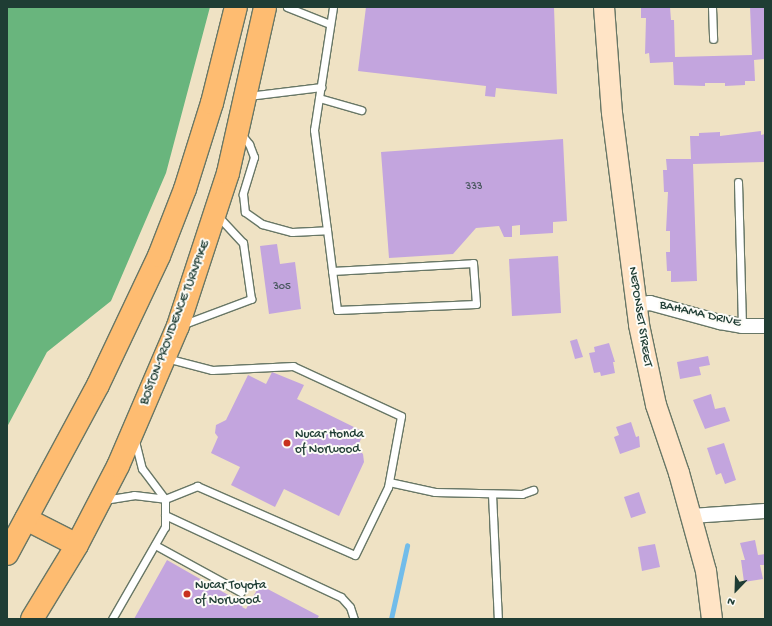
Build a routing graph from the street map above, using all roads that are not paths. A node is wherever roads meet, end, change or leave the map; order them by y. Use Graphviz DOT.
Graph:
graph roads {
  1 [pos="236,7"];
  2 [pos="265,7"];
  3 [pos="287,7"];
  4 [pos="333,7"];
  5 [pos="604,7"];
  6 [pos="712,7"];
  7 [pos="330,24"];
  8 [pos="713,39"];
  9 [pos="321,87"];
  10 [pos="247,96"];
  11 [pos="319,98"];
  12 [pos="362,110"];
  13 [pos="239,131"];
  14 [pos="738,182"];
  15 [pos="216,214"];
  16 [pos="327,230"];
  17 [pos="332,271"];
  18 [pos="636,305"];
  19 [pos="178,326"];
  20 [pos="742,326"];
  21 [pos="765,326"];
  22 [pos="165,358"];
  23 [pos="133,434"];
  24 [pos="389,482"];
  25 [pos="533,490"];
  26 [pos="492,494"];
  27 [pos="165,498"];
  28 [pos="100,501"];
  29 [pos="765,511"];
  30 [pos="165,515"];
  31 [pos="691,516"];
  32 [pos="26,519"];
  33 [pos="77,545"];
  34 [pos="155,545"];
  35 [pos="7,554"];
  36 [pos="241,592"];
  37 [pos="32,619"];
  38 [pos="112,619"];
  39 [pos="354,619"];
  40 [pos="498,619"];
  41 [pos="712,619"];
  1 -- 32 [label="main road"];
  2 -- 10 [label="main road, BOSTON-PROVIDENCE TURNPIKE"];
  3 -- 7 [label="lane"];
  4 -- 7 [label="lane"];
  5 -- 18 [label="street, NEPONSET STREET"];
  6 -- 8 [label="lane"];
  7 -- 9 [label="lane"];
  9 -- 10 [label="lane"];
  9 -- 11 [label="lane"];
  10 -- 13 [label="main road, BOSTON-PROVIDENCE TURNPIKE"];
  11 -- 12 [label="lane"];
  11 -- 16 [label="lane"];
  13 -- 15 [label="main road, BOSTON-PROVIDENCE TURNPIKE"];
  13 -- 16 [label="lane"];
  14 -- 20 [label="lane"];
  15 -- 19 [label="main road, BOSTON-PROVIDENCE TURNPIKE"];
  15 -- 19 [label="lane"];
  16 -- 17 [label="lane"];
  17 -- 17 [label="lane"];
  18 -- 20 [label="street, BAHAMA DRIVE"];
  18 -- 31 [label="street, NEPONSET STREET"];
  19 -- 22 [label="main road, BOSTON-PROVIDENCE TURNPIKE"];
  20 -- 21 [label="street, BAHAMA DRIVE"];
  22 -- 23 [label="main road, BOSTON-PROVIDENCE TURNPIKE"];
  22 -- 24 [label="lane"];
  23 -- 27 [label="lane"];
  23 -- 28 [label="main road, BOSTON-PROVIDENCE TURNPIKE"];
  24 -- 26 [label="lane"];
  24 -- 27 [label="lane"];
  25 -- 26 [label="lane"];
  26 -- 40 [label="lane"];
  27 -- 28 [label="lane"];
  27 -- 30 [label="lane"];
  28 -- 33 [label="main road, BOSTON-PROVIDENCE TURNPIKE"];
  29 -- 31 [label="street"];
  30 -- 34 [label="lane"];
  30 -- 39 [label="lane"];
  31 -- 41 [label="street, NEPONSET STREET"];
  32 -- 33 [label="main road"];
  32 -- 35 [label="main road"];
  33 -- 37 [label="main road, BOSTON-PROVIDENCE TURNPIKE"];
  34 -- 36 [label="lane"];
  34 -- 38 [label="lane"];
}
